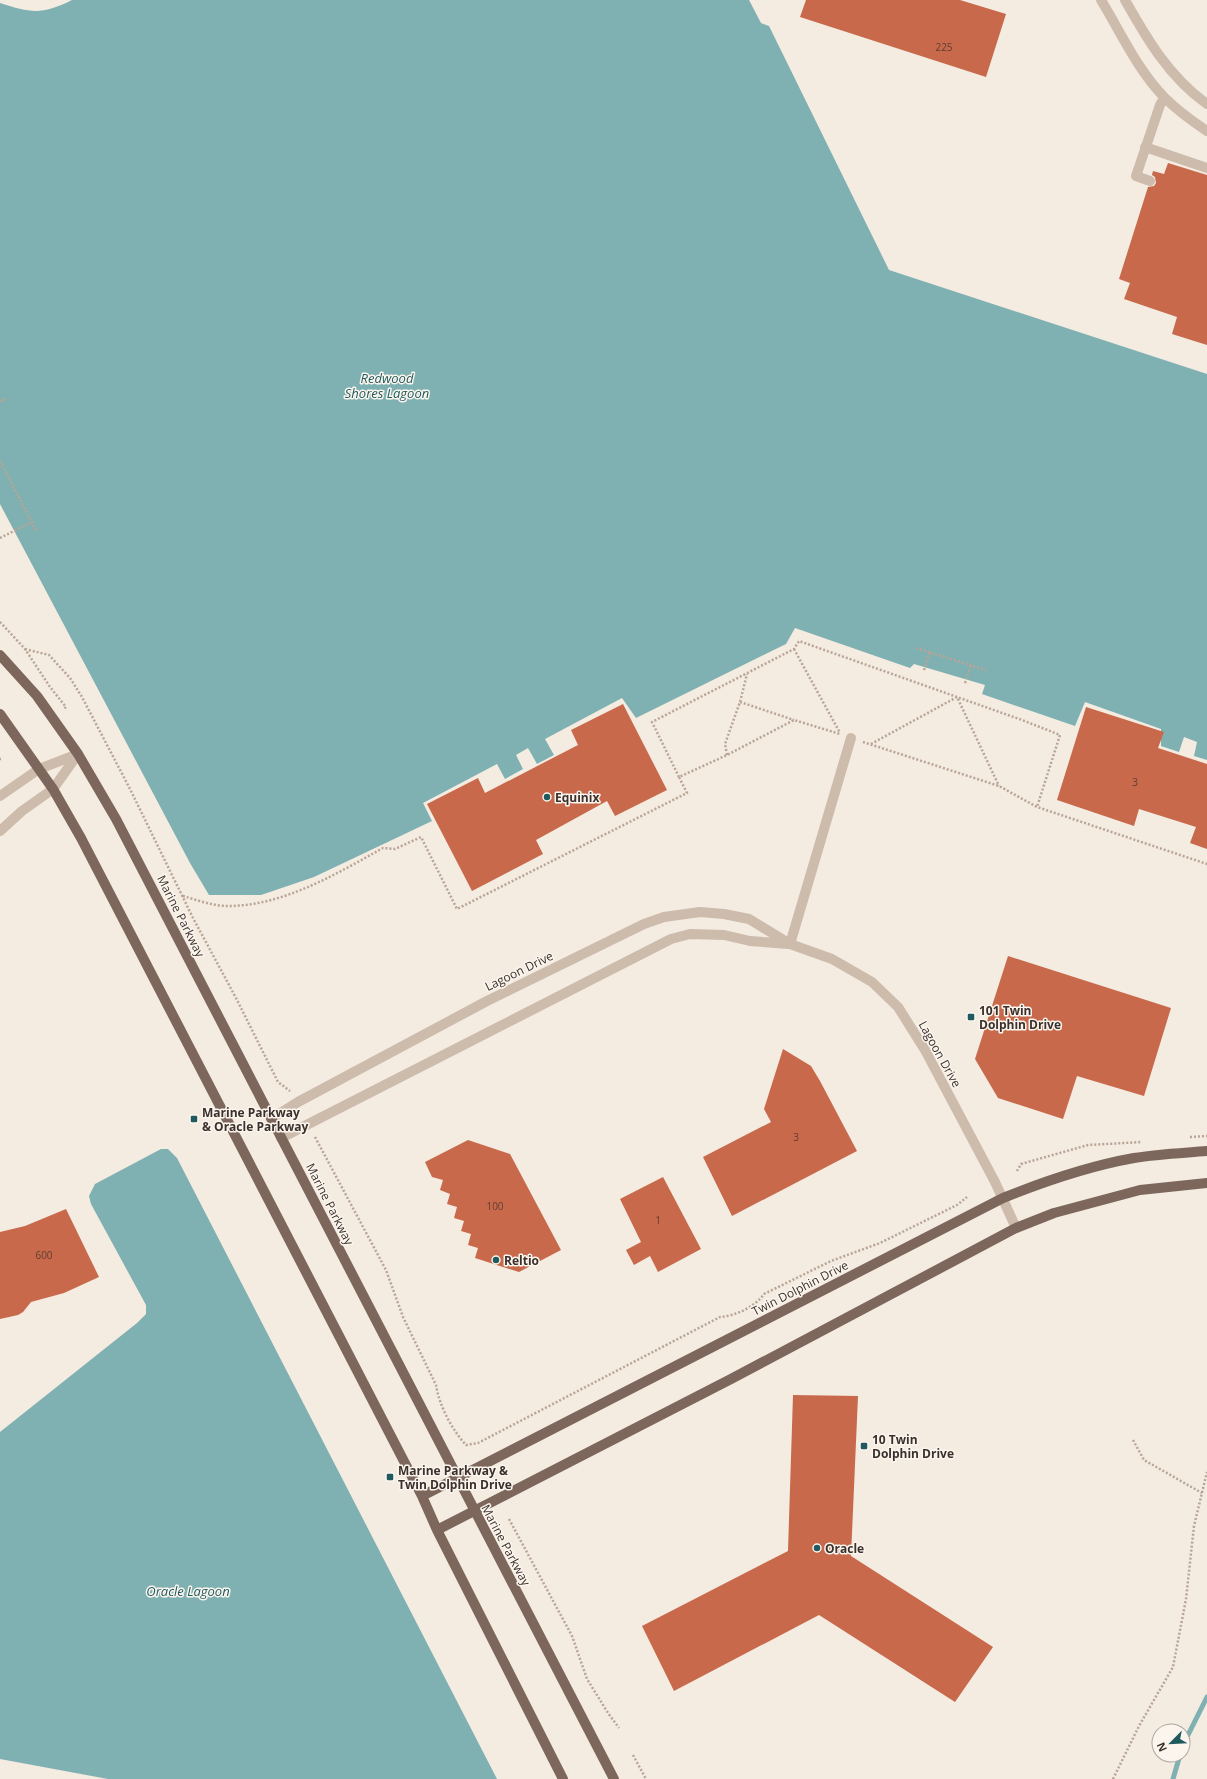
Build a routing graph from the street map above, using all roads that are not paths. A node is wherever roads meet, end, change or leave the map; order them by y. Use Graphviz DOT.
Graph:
graph roads {
  1 [pos="1101,0"];
  2 [pos="1125,0"];
  3 [pos="1164,98"];
  4 [pos="1207,104"];
  5 [pos="1207,131"];
  6 [pos="1145,147"];
  7 [pos="1207,168"];
  8 [pos="1150,181"];
  9 [pos="0,655"];
  10 [pos="0,714"];
  11 [pos="851,738"];
  12 [pos="78,754"];
  13 [pos="39,769"];
  14 [pos="53,789"];
  15 [pos="0,796"];
  16 [pos="0,831"];
  17 [pos="790,944"];
  18 [pos="271,1118"];
  19 [pos="281,1138"];
  20 [pos="1207,1150"];
  21 [pos="1207,1183"];
  22 [pos="1003,1198"];
  23 [pos="1016,1228"];
  24 [pos="458,1478"];
  25 [pos="422,1496"];
  26 [pos="474,1511"];
  27 [pos="438,1530"];
  28 [pos="563,1779"];
  29 [pos="614,1779"];
  1 -- 3 [label="street"];
  2 -- 4 [label="street"];
  3 -- 5 [label="street"];
  3 -- 6 [label="street"];
  6 -- 7 [label="street"];
  6 -- 8 [label="street"];
  9 -- 12 [label="main road, Marine Parkway"];
  10 -- 13 [label="main road"];
  11 -- 17 [label="street"];
  12 -- 13 [label="street"];
  12 -- 14 [label="street"];
  12 -- 18 [label="main road, Marine Parkway"];
  13 -- 14 [label="main road"];
  13 -- 15 [label="street"];
  14 -- 16 [label="street"];
  14 -- 25 [label="main road"];
  17 -- 18 [label="street, Lagoon Drive"];
  17 -- 19 [label="street, Lagoon Drive"];
  17 -- 22 [label="street, Lagoon Drive"];
  18 -- 19 [label="main road, Marine Parkway"];
  19 -- 24 [label="main road, Marine Parkway"];
  20 -- 22 [label="main road, Twin Dolphin Drive"];
  21 -- 23 [label="main road"];
  22 -- 23 [label="street, Lagoon Drive"];
  22 -- 24 [label="main road, Twin Dolphin Drive"];
  23 -- 26 [label="main road"];
  24 -- 25 [label="main road, Twin Dolphin Drive"];
  24 -- 26 [label="main road, Marine Parkway"];
  25 -- 27 [label="main road"];
  26 -- 27 [label="main road"];
  26 -- 29 [label="main road, Marine Parkway"];
  27 -- 28 [label="main road"];
}
